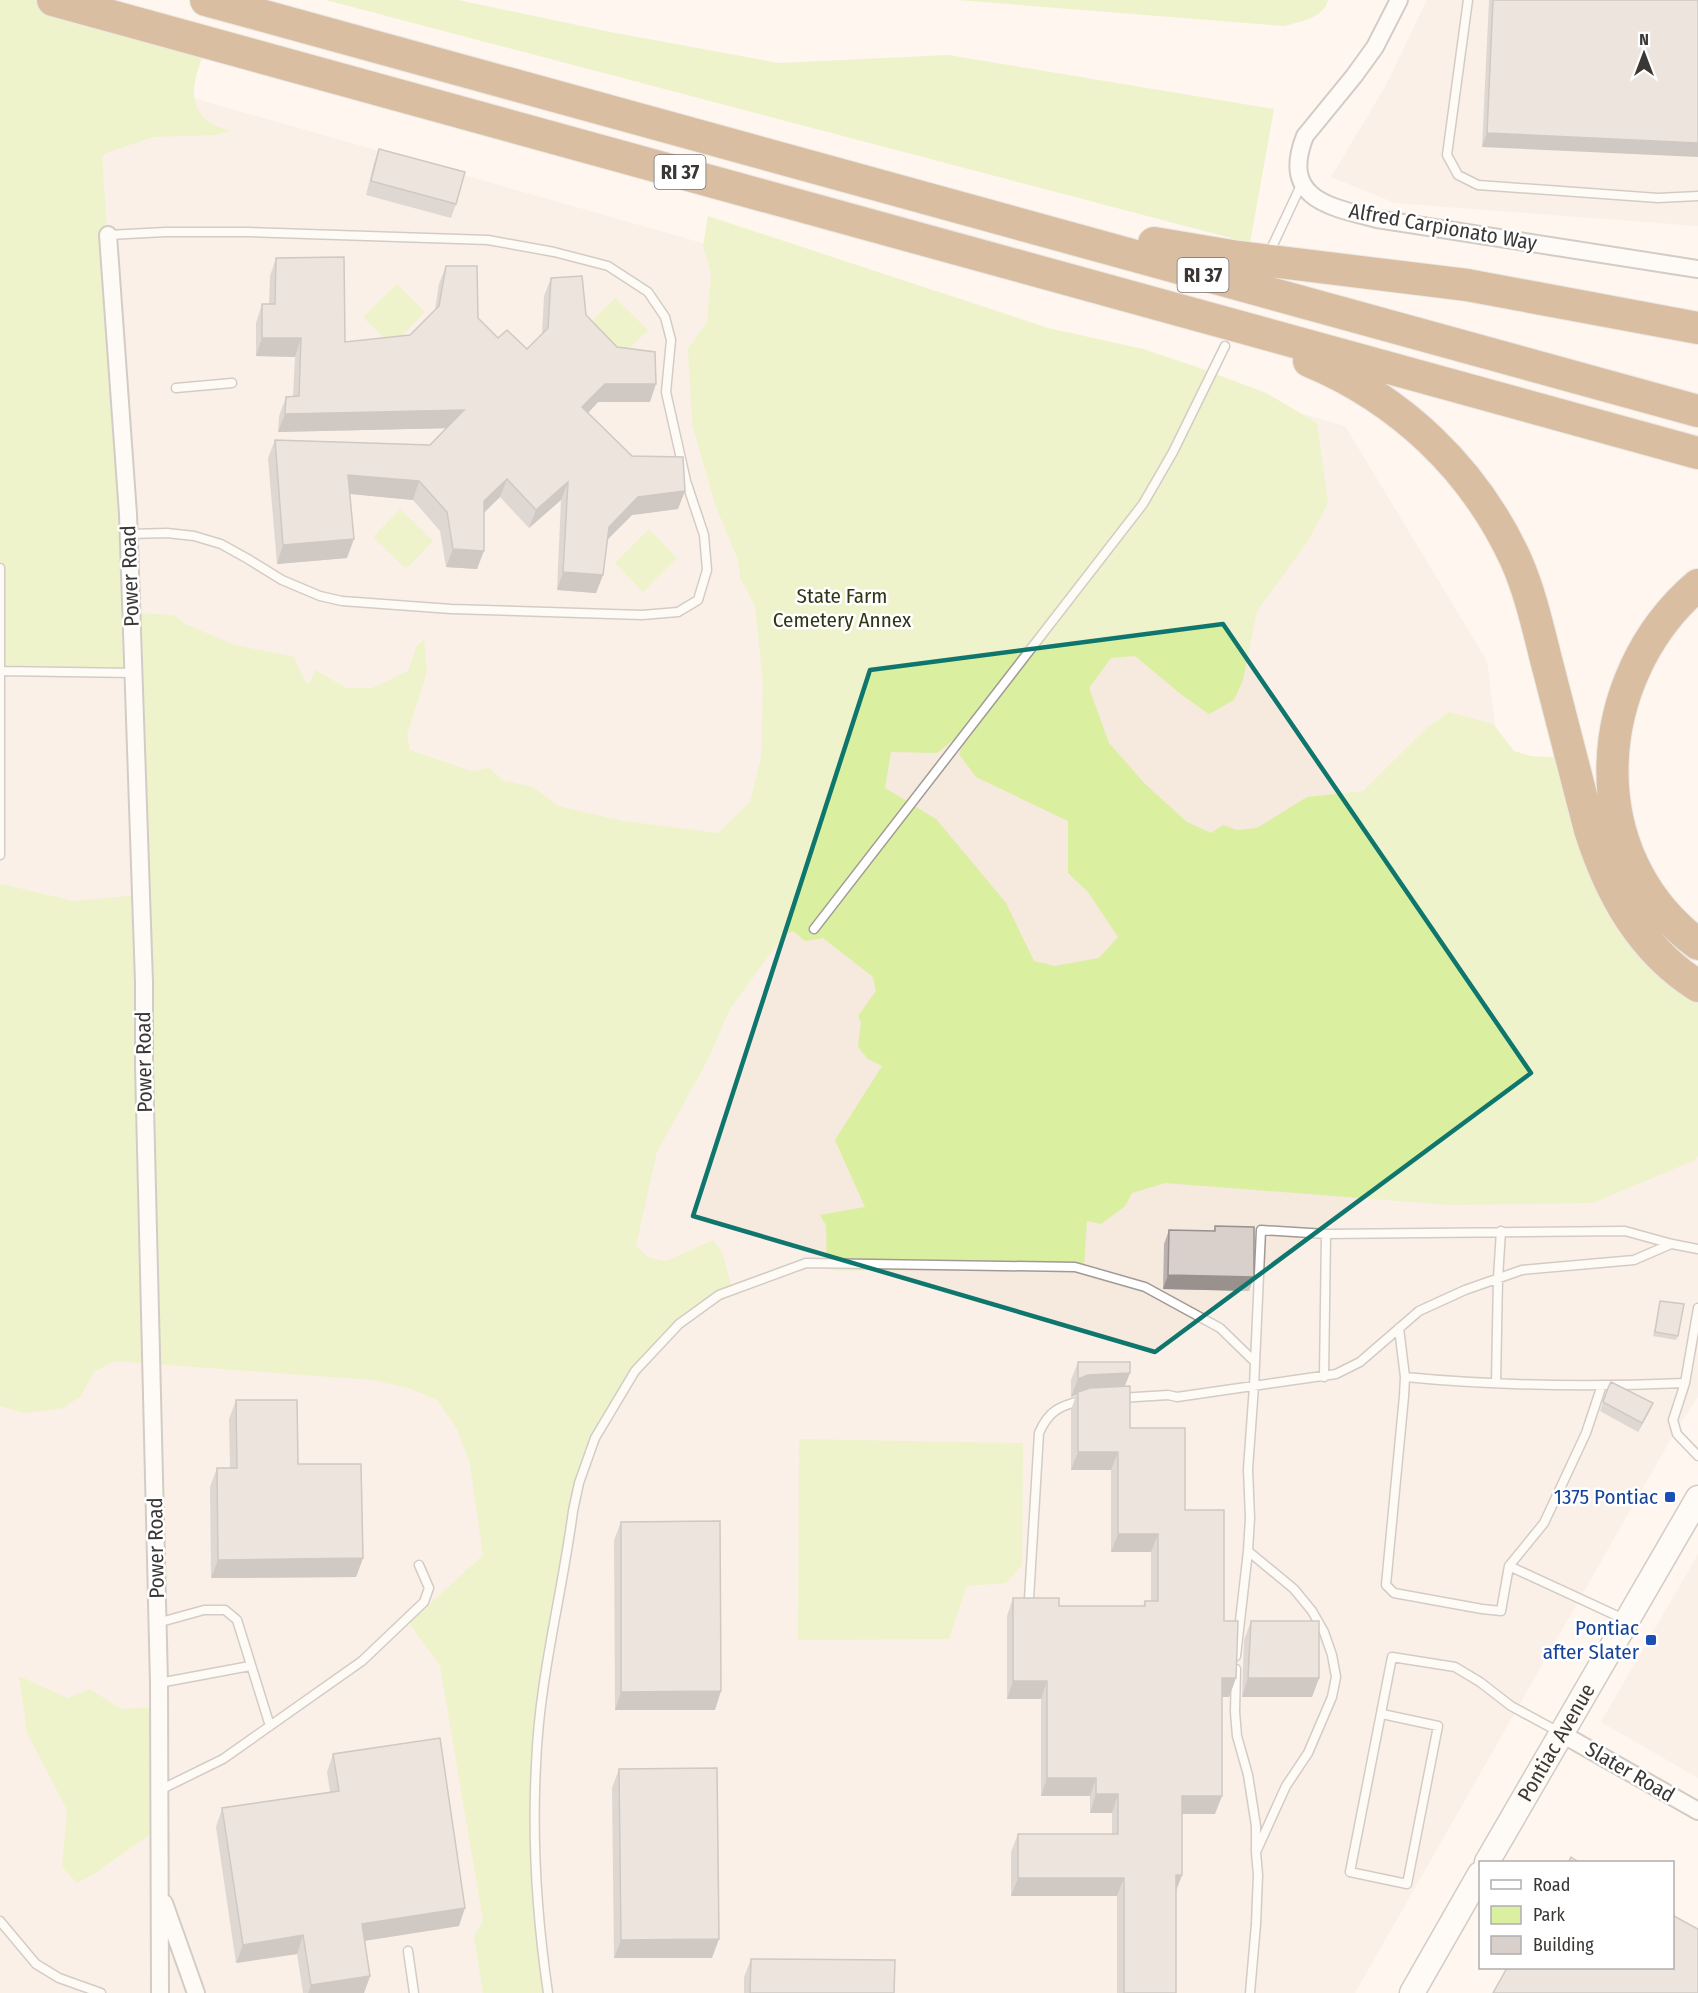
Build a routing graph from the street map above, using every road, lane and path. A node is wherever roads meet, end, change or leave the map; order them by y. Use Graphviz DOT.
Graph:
graph roads {
  1 [pos="53,0"];
  2 [pos="206,0"];
  3 [pos="1399,0"];
  4 [pos="1468,0"];
  5 [pos="1303,183"];
  6 [pos="1698,196"];
  7 [pos="935,202"];
  8 [pos="108,236"];
  9 [pos="1272,247"];
  10 [pos="1698,269"];
  11 [pos="1698,328"];
  12 [pos="1221,333"];
  13 [pos="232,383"];
  14 [pos="176,388"];
  15 [pos="1698,411"];
  16 [pos="1698,453"];
  17 [pos="128,534"];
  18 [pos="0,568"];
  19 [pos="1698,585"];
  20 [pos="0,671"];
  21 [pos="134,673"];
  22 [pos="0,796"];
  23 [pos="0,855"];
  24 [pos="814,929"];
  25 [pos="1698,944"];
  26 [pos="1698,986"];
  27 [pos="1501,1231"];
  28 [pos="1326,1234"];
  29 [pos="1672,1244"];
  30 [pos="1698,1249"];
  31 [pos="1498,1278"];
  32 [pos="1698,1308"];
  33 [pos="1399,1328"];
  34 [pos="1255,1362"];
  35 [pos="1324,1377"];
  36 [pos="1405,1377"];
  37 [pos="1496,1383"];
  38 [pos="1686,1383"];
  39 [pos="1602,1385"];
  40 [pos="1254,1386"];
  41 [pos="1113,1398"];
  42 [pos="1093,1399"];
  43 [pos="1698,1455"];
  44 [pos="1698,1498"];
  45 [pos="1248,1551"];
  46 [pos="419,1565"];
  47 [pos="1509,1566"];
  48 [pos="1029,1599"];
  49 [pos="1628,1621"];
  50 [pos="157,1623"];
  51 [pos="250,1666"];
  52 [pos="159,1683"];
  53 [pos="1382,1714"];
  54 [pos="270,1726"];
  55 [pos="1562,1734"];
  56 [pos="159,1790"];
  57 [pos="1698,1811"];
  58 [pos="1256,1852"];
  59 [pos="1488,1861"];
  60 [pos="1479,1876"];
  61 [pos="159,1890"];
  62 [pos="0,1921"];
  63 [pos="408,1951"];
  64 [pos="101,1993"];
  65 [pos="159,1993"];
  66 [pos="195,1993"];
  67 [pos="414,1993"];
  68 [pos="548,1993"];
  69 [pos="1250,1993"];
  70 [pos="1412,1993"];
  1 -- 12 [label="highway, RI 37"];
  2 -- 7 [label="highway, RI 37"];
  3 -- 5 [label="street"];
  4 -- 6 [label="lane"];
  5 -- 9 [label="lane"];
  5 -- 10 [label="street, Alfred Carpionato Way"];
  7 -- 11 [label="highway"];
  7 -- 15 [label="highway, RI 37"];
  8 -- 17 [label="street, Power Road"];
  8 -- 17 [label="lane"];
  12 -- 16 [label="highway, RI 37"];
  12 -- 24 [label="lane"];
  12 -- 26 [label="highway"];
  13 -- 14 [label="lane"];
  17 -- 21 [label="street, Power Road"];
  18 -- 20 [label="lane"];
  19 -- 25 [label="highway"];
  20 -- 21 [label="lane"];
  20 -- 22 [label="lane"];
  21 -- 50 [label="street, Power Road"];
  22 -- 23 [label="lane"];
  27 -- 28 [label="lane"];
  27 -- 29 [label="lane"];
  27 -- 31 [label="lane"];
  28 -- 34 [label="lane"];
  28 -- 35 [label="lane"];
  29 -- 30 [label="lane"];
  29 -- 31 [label="lane"];
  31 -- 33 [label="lane"];
  31 -- 37 [label="lane"];
  32 -- 38 [label="lane"];
  33 -- 35 [label="lane"];
  33 -- 36 [label="lane"];
  34 -- 40 [label="lane"];
  34 -- 68 [label="lane"];
  35 -- 40 [label="lane"];
  36 -- 37 [label="lane"];
  36 -- 47 [label="lane"];
  37 -- 39 [label="lane"];
  38 -- 39 [label="lane"];
  38 -- 43 [label="lane"];
  39 -- 47 [label="lane"];
  40 -- 41 [label="lane"];
  40 -- 45 [label="lane"];
  42 -- 48 [label="lane"];
  44 -- 49 [label="main road, Pontiac Avenue"];
  45 -- 58 [label="lane"];
  45 -- 58 [label="lane"];
  46 -- 54 [label="lane"];
  47 -- 49 [label="lane"];
  49 -- 55 [label="main road, Pontiac Avenue"];
  50 -- 51 [label="lane"];
  50 -- 52 [label="street, Power Road"];
  51 -- 52 [label="lane"];
  51 -- 54 [label="lane"];
  52 -- 56 [label="street, Power Road"];
  53 -- 53 [label="lane"];
  53 -- 55 [label="lane"];
  54 -- 56 [label="lane"];
  55 -- 57 [label="street, Slater Road"];
  55 -- 59 [label="main road, Pontiac Avenue"];
  56 -- 61 [label="street, Power Road"];
  58 -- 69 [label="lane"];
  60 -- 70 [label="main road"];
  61 -- 65 [label="street, Power Road"];
  61 -- 66 [label="street, Power Road"];
  62 -- 64 [label="lane"];
  63 -- 67 [label="lane"];
}
